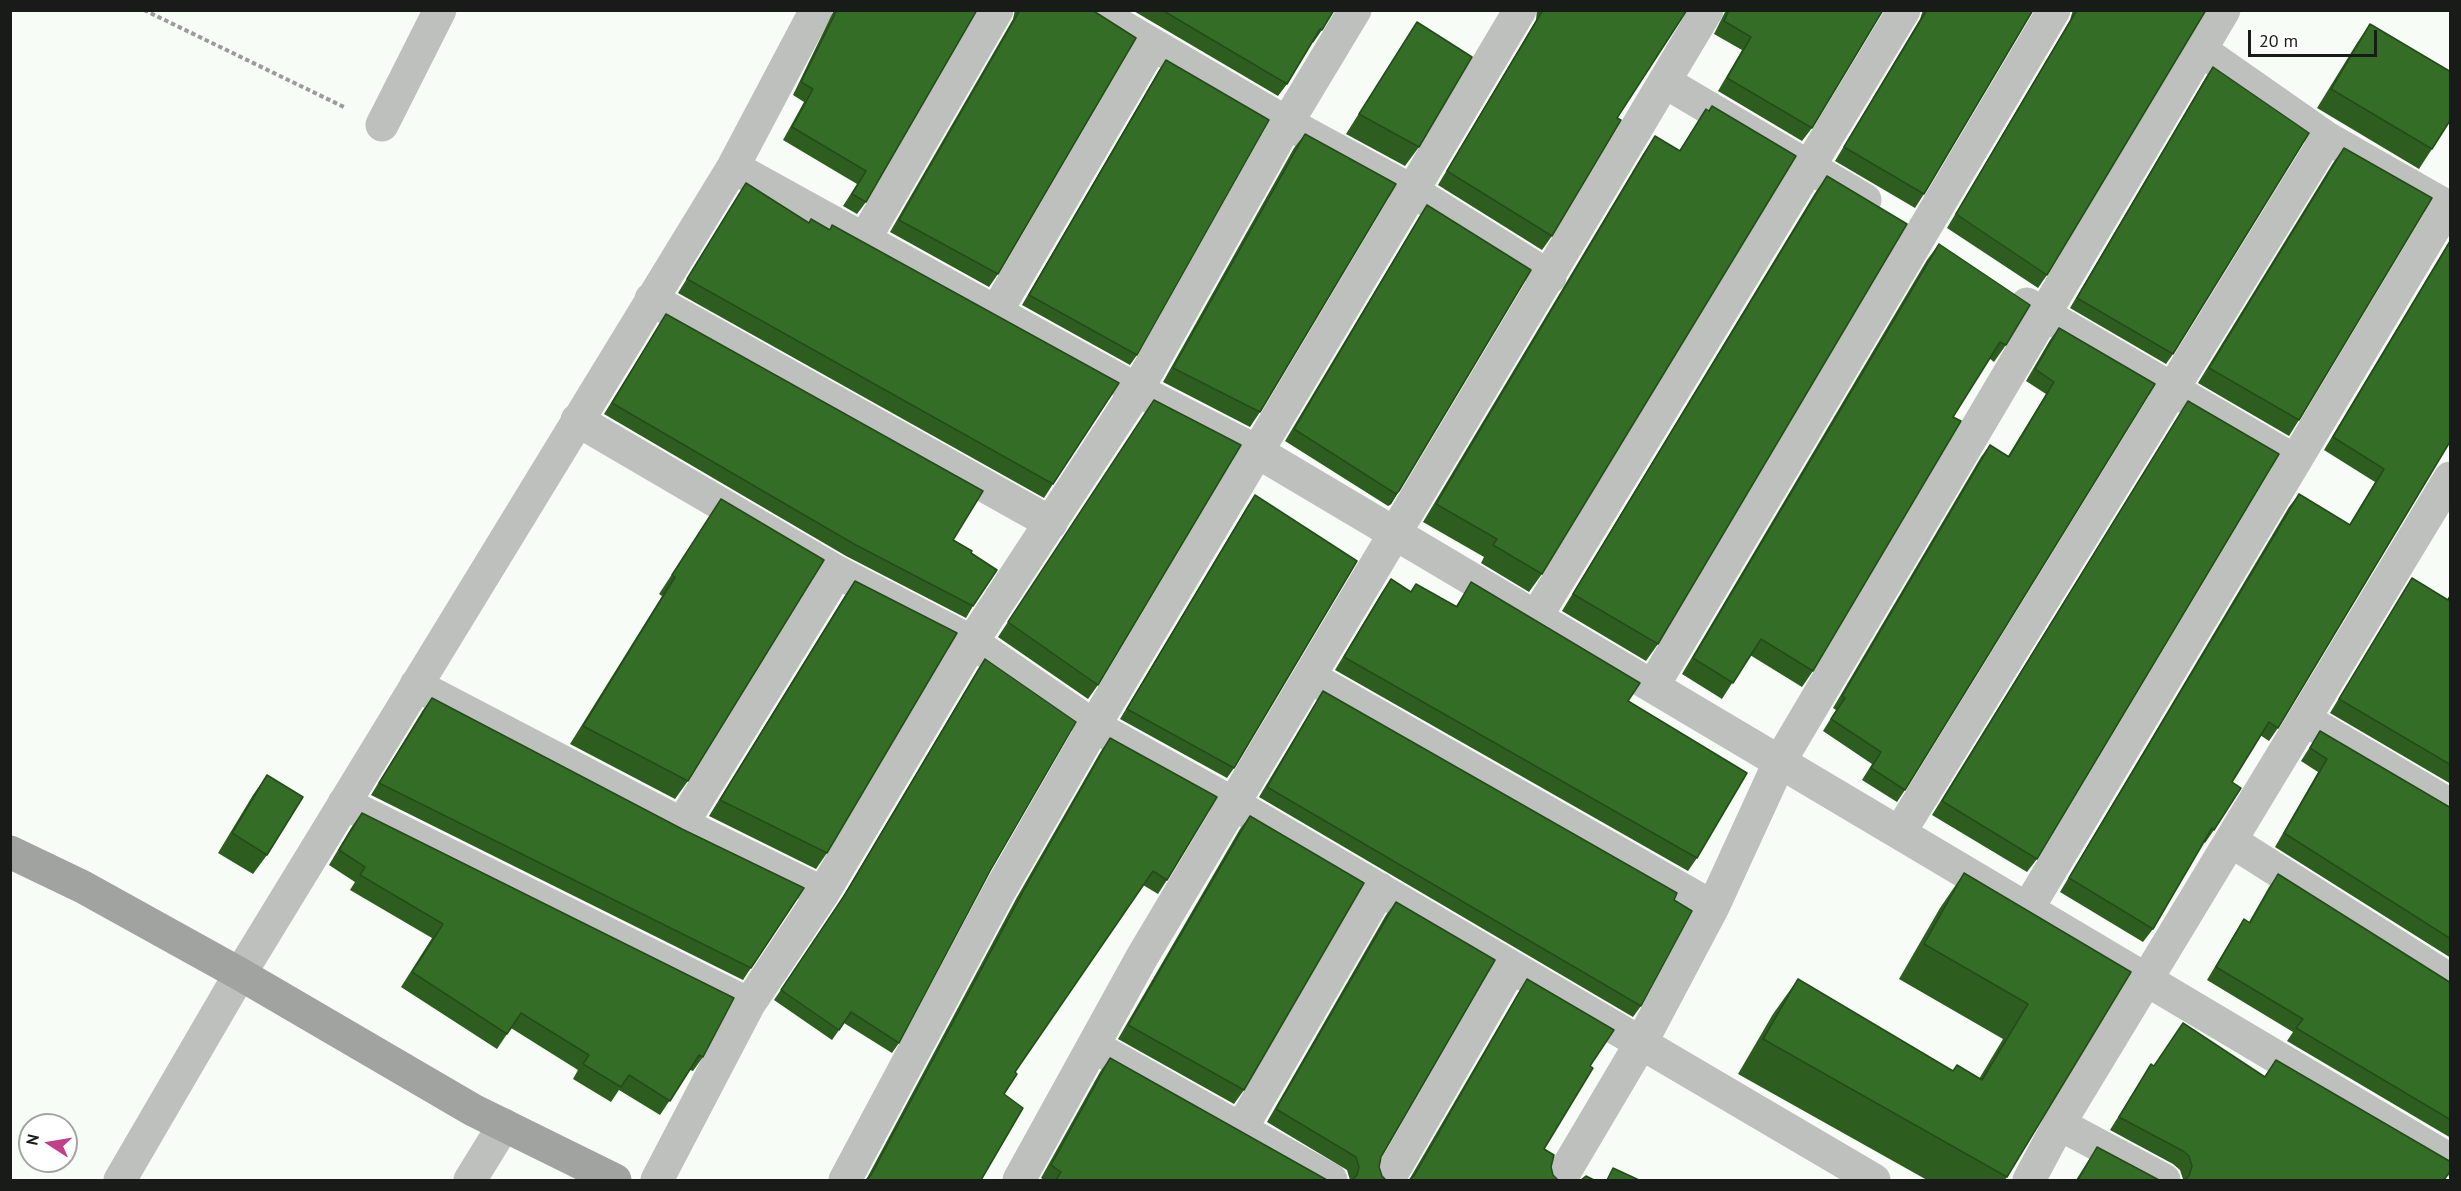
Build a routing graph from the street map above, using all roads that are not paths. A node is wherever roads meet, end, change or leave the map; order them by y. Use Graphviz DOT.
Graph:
graph roads {
  1 [pos="440,10"];
  2 [pos="816,10"];
  3 [pos="997,10"];
  4 [pos="1094,10"];
  5 [pos="1355,10"];
  6 [pos="1520,10"];
  7 [pos="1707,10"];
  8 [pos="1904,10"];
  9 [pos="2054,10"];
  10 [pos="2224,10"];
  11 [pos="1152,45"];
  12 [pos="2201,50"];
  13 [pos="1665,82"];
  14 [pos="1287,123"];
  15 [pos="382,125"];
  16 [pos="2327,138"];
  17 [pos="733,166"];
  18 [pos="1809,167"];
  19 [pos="1414,192"];
  20 [pos="2449,208"];
  21 [pos="1922,234"];
  22 [pos="864,240"];
  23 [pos="1950,252"];
  24 [pos="1550,277"];
  25 [pos="2007,290"];
  26 [pos="651,299"];
  27 [pos="996,312"];
  28 [pos="2044,315"];
  29 [pos="2173,388"];
  30 [pos="1137,390"];
  31 [pos="577,420"];
  32 [pos="1256,451"];
  33 [pos="2295,461"];
  34 [pos="2451,478"];
  35 [pos="1052,523"];
  36 [pos="1395,533"];
  37 [pos="837,572"];
  38 [pos="1536,617"];
  39 [pos="972,642"];
  40 [pos="1310,677"];
  41 [pos="416,685"];
  42 [pos="1653,686"];
  43 [pos="2304,719"];
  44 [pos="1094,726"];
  45 [pos="1780,761"];
  46 [pos="344,803"];
  47 [pos="1234,804"];
  48 [pos="2451,805"];
  49 [pos="682,824"];
  50 [pos="1899,832"];
  51 [pos="2231,841"];
  52 [pos="10,852"];
  53 [pos="1380,889"];
  54 [pos="823,893"];
  55 [pos="1713,907"];
  56 [pos="2028,908"];
  57 [pos="1511,967"];
  58 [pos="240,974"];
  59 [pos="2147,979"];
  60 [pos="2451,980"];
  61 [pos="748,1004"];
  62 [pos="1641,1043"];
  63 [pos="1093,1046"];
  64 [pos="2059,1124"];
  65 [pos="504,1125"];
  66 [pos="1240,1129"];
  67 [pos="2451,1160"];
  68 [pos="1031,1176"];
  69 [pos="120,1180"];
  70 [pos="470,1180"];
  71 [pos="615,1180"];
  72 [pos="657,1180"];
  73 [pos="844,1180"];
  74 [pos="1331,1180"];
  75 [pos="1388,1180"];
  76 [pos="1560,1180"];
  77 [pos="1874,1180"];
  78 [pos="2029,1180"];
  79 [pos="2164,1180"];
  1 -- 15 [label="street"];
  2 -- 17 [label="street"];
  3 -- 22 [label="street"];
  4 -- 11 [label="street"];
  5 -- 14 [label="street"];
  6 -- 19 [label="street"];
  7 -- 13 [label="street"];
  8 -- 18 [label="street"];
  9 -- 21 [label="street"];
  10 -- 12 [label="street"];
  11 -- 14 [label="street"];
  11 -- 27 [label="street"];
  12 -- 16 [label="street"];
  12 -- 28 [label="street"];
  13 -- 18 [label="street"];
  13 -- 24 [label="street"];
  14 -- 19 [label="street"];
  14 -- 30 [label="street"];
  16 -- 20 [label="street"];
  16 -- 29 [label="street"];
  17 -- 22 [label="street"];
  17 -- 26 [label="street"];
  18 -- 21 [label="street"];
  18 -- 38 [label="street"];
  19 -- 24 [label="street"];
  19 -- 32 [label="street"];
  20 -- 33 [label="street"];
  21 -- 23 [label="street"];
  21 -- 42 [label="street"];
  22 -- 27 [label="street"];
  24 -- 36 [label="street"];
  25 -- 28 [label="street"];
  26 -- 31 [label="street"];
  26 -- 35 [label="street"];
  27 -- 30 [label="street"];
  28 -- 29 [label="street"];
  28 -- 45 [label="street"];
  29 -- 33 [label="street"];
  29 -- 50 [label="street"];
  30 -- 32 [label="street"];
  30 -- 35 [label="street"];
  31 -- 37 [label="street"];
  31 -- 41 [label="street"];
  32 -- 36 [label="street"];
  32 -- 44 [label="street"];
  33 -- 56 [label="street"];
  34 -- 43 [label="street"];
  35 -- 39 [label="street"];
  36 -- 38 [label="street"];
  36 -- 40 [label="street"];
  37 -- 39 [label="street"];
  37 -- 49 [label="street"];
  38 -- 42 [label="street"];
  39 -- 44 [label="street"];
  39 -- 54 [label="street"];
  40 -- 47 [label="street"];
  40 -- 55 [label="street"];
  41 -- 46 [label="street"];
  41 -- 49 [label="street"];
  42 -- 45 [label="street"];
  43 -- 48 [label="street"];
  43 -- 51 [label="street"];
  44 -- 47 [label="street"];
  44 -- 73 [label="street"];
  45 -- 50 [label="street"];
  45 -- 55 [label="street"];
  46 -- 58 [label="street"];
  46 -- 61 [label="street"];
  47 -- 53 [label="street"];
  47 -- 63 [label="street"];
  49 -- 54 [label="street"];
  50 -- 56 [label="street"];
  51 -- 59 [label="street"];
  51 -- 60 [label="street"];
  52 -- 58 [label="street"];
  53 -- 57 [label="street"];
  53 -- 66 [label="street"];
  54 -- 61 [label="street"];
  55 -- 62 [label="street"];
  56 -- 59 [label="street"];
  57 -- 62 [label="street"];
  57 -- 75 [label="street"];
  58 -- 65 [label="street"];
  58 -- 69 [label="street"];
  59 -- 64 [label="street"];
  59 -- 67 [label="street"];
  61 -- 72 [label="street"];
  62 -- 76 [label="street"];
  62 -- 77 [label="street"];
  63 -- 66 [label="street"];
  63 -- 68 [label="street"];
  64 -- 78 [label="street"];
  64 -- 79 [label="street"];
  65 -- 70 [label="street"];
  65 -- 71 [label="street"];
  66 -- 74 [label="street"];
}
